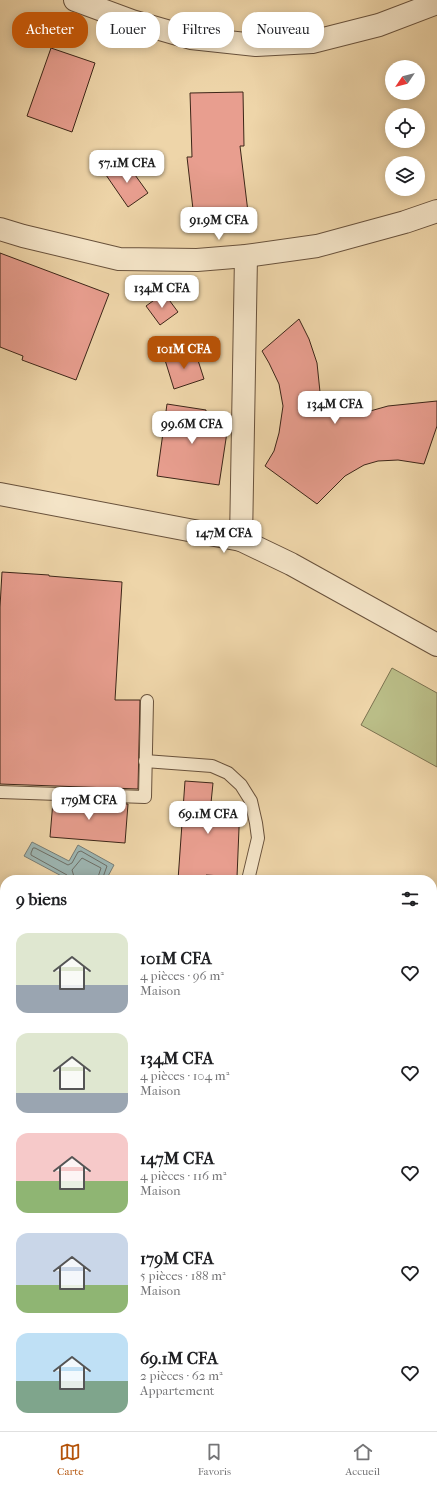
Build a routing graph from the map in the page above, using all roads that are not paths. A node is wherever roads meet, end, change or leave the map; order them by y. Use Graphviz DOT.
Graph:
graph roads {
  1 [pos="75,0"];
  2 [pos="437,3"];
  3 [pos="437,211"];
  4 [pos="0,229"];
  5 [pos="246,256"];
  6 [pos="0,494"];
  7 [pos="241,540"];
  8 [pos="437,646"];
  9 [pos="147,701"];
  10 [pos="146,761"];
  11 [pos="0,792"];
  12 [pos="249,875"];
  1 -- 2 [label="street"];
  3 -- 5 [label="street"];
  4 -- 5 [label="street"];
  5 -- 7 [label="street"];
  6 -- 7 [label="street"];
  7 -- 8 [label="street"];
  9 -- 10 [label="lane"];
  10 -- 11 [label="lane"];
  10 -- 12 [label="lane"];
}
